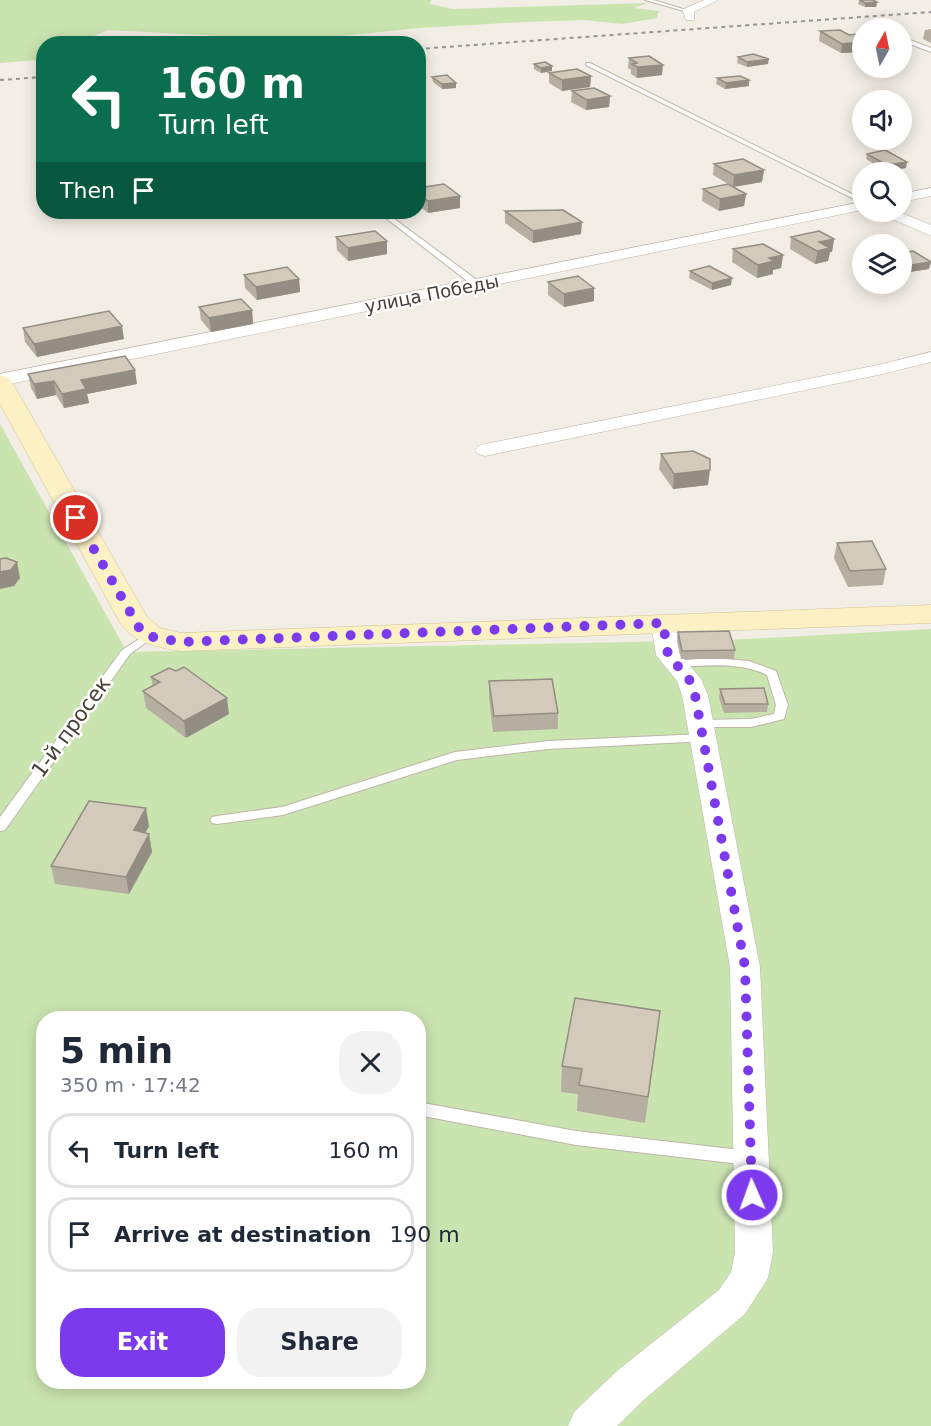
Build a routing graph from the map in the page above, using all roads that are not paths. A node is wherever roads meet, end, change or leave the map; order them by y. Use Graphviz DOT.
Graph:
graph roads {
  1 [pos="647,0"];
  2 [pos="712,0"];
  3 [pos="689,15"];
  4 [pos="912,43"];
  5 [pos="931,50"];
  6 [pos="588,64"];
  7 [pos="931,192"];
  8 [pos="852,196"];
  9 [pos="912,196"];
  10 [pos="852,208"];
  11 [pos="390,219"];
  12 [pos="911,222"];
  13 [pos="931,231"];
  14 [pos="478,285"];
  15 [pos="931,357"];
  16 [pos="0,381"];
  17 [pos="484,450"];
  18 [pos="931,614"];
  19 [pos="150,635"];
  20 [pos="668,643"];
  21 [pos="702,731"];
  22 [pos="217,820"];
  23 [pos="0,827"];
  24 [pos="426,1110"];
  25 [pos="750,1158"];
  26 [pos="588,1426"];
  1 -- 3 [label="lane"];
  2 -- 3 [label="street"];
  4 -- 5 [label="lane"];
  6 -- 8 [label="lane"];
  7 -- 9 [label="street"];
  10 -- 14 [label="street, улица Победы"];
  11 -- 14 [label="lane"];
  12 -- 13 [label="street"];
  14 -- 16 [label="street, улица Победы"];
  15 -- 17 [label="street"];
  16 -- 19 [label="street"];
  18 -- 20 [label="street"];
  19 -- 20 [label="street"];
  19 -- 23 [label="lane, 1-й просек"];
  20 -- 21 [label="street"];
  20 -- 21 [label="lane"];
  21 -- 22 [label="lane"];
  21 -- 25 [label="street"];
  24 -- 25 [label="lane"];
  25 -- 26 [label="street"];
}
